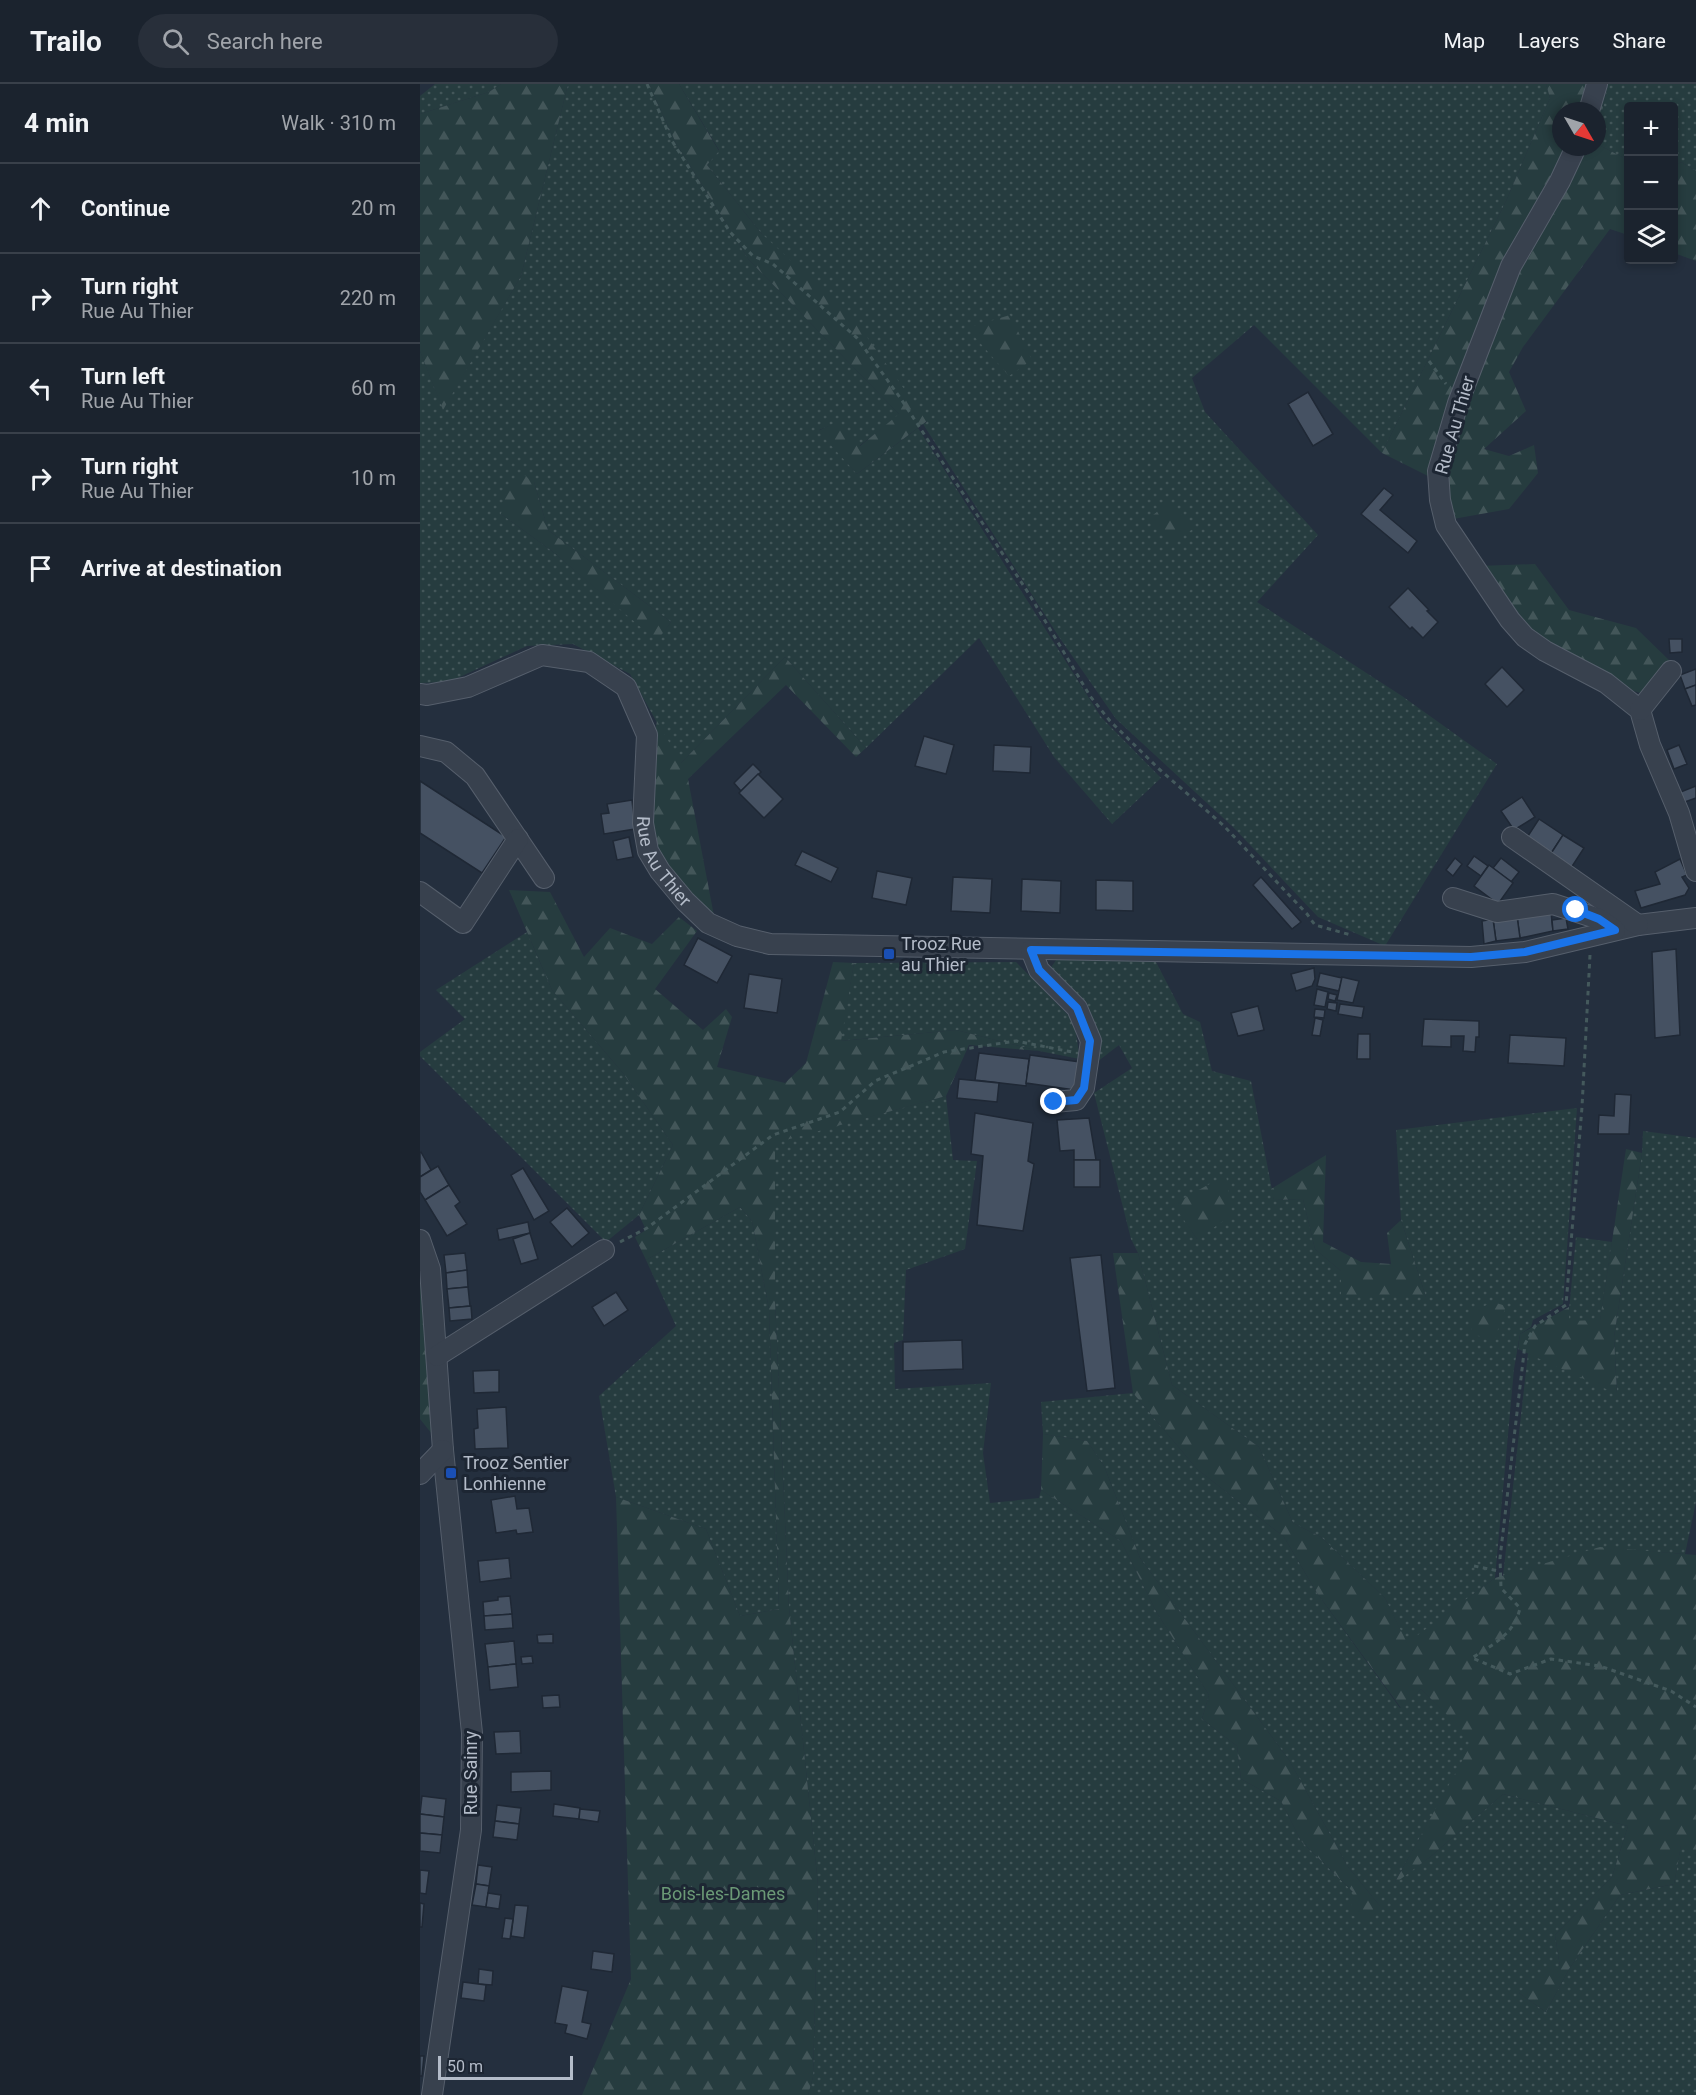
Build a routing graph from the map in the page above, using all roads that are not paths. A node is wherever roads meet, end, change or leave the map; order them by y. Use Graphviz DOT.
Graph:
graph roads {
  1 [pos="1597,84"];
  2 [pos="1592,102"];
  3 [pos="1572,156"];
  4 [pos="1671,671"];
  5 [pos="420,694"];
  6 [pos="1640,710"];
  7 [pos="420,746"];
  8 [pos="1687,810"];
  9 [pos="1512,837"];
  10 [pos="518,839"];
  11 [pos="1696,872"];
  12 [pos="544,878"];
  13 [pos="420,892"];
  14 [pos="1454,898"];
  15 [pos="1696,918"];
  16 [pos="1638,925"];
  17 [pos="1606,932"];
  18 [pos="1031,950"];
  19 [pos="1054,1102"];
  20 [pos="420,1239"];
  21 [pos="604,1250"];
  22 [pos="437,1356"];
  23 [pos="444,1450"];
  24 [pos="420,1474"];
  25 [pos="432,2095"];
  1 -- 2 [label="street"];
  3 -- 6 [label="street, Rue Au Thier"];
  4 -- 6 [label="street"];
  5 -- 18 [label="street, Rue Au Thier"];
  6 -- 8 [label="street"];
  7 -- 10 [label="street"];
  8 -- 11 [label="street"];
  9 -- 16 [label="street"];
  10 -- 12 [label="street"];
  10 -- 13 [label="street"];
  14 -- 17 [label="street"];
  15 -- 16 [label="street, Rue Au Thier"];
  16 -- 17 [label="street, Rue Au Thier"];
  17 -- 18 [label="street, Rue Au Thier"];
  18 -- 19 [label="street"];
  20 -- 22 [label="street, Rue Sainry"];
  21 -- 22 [label="street"];
  22 -- 23 [label="street, Rue Sainry"];
  23 -- 24 [label="street"];
  23 -- 25 [label="street, Rue Sainry"];
}
